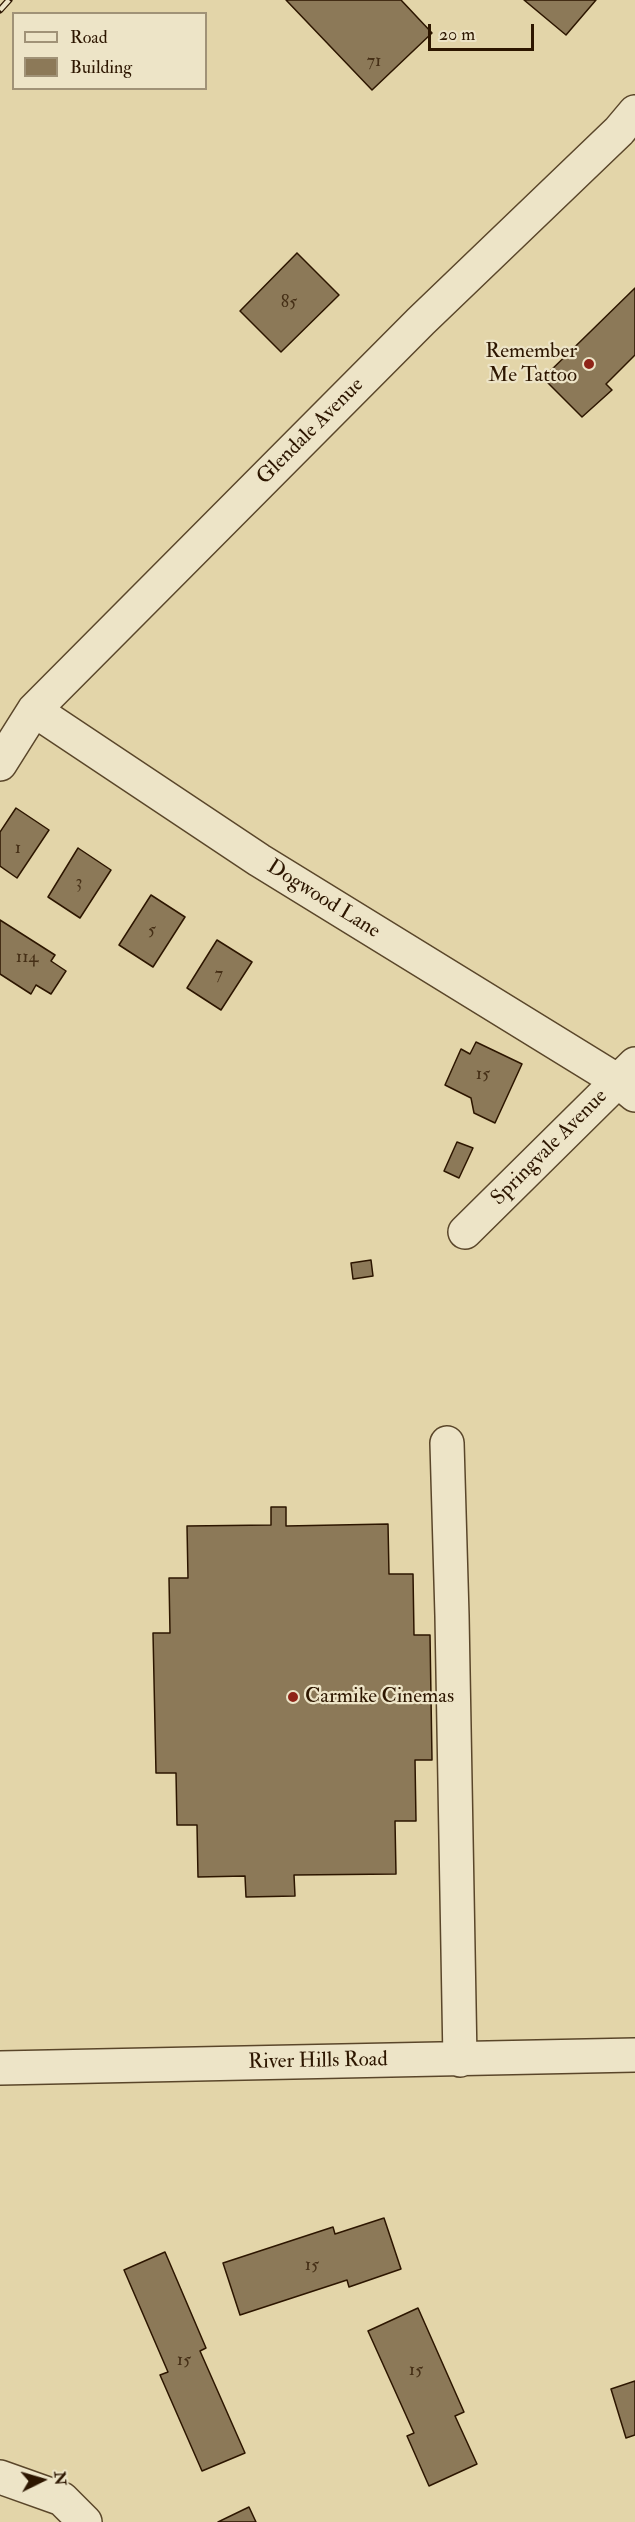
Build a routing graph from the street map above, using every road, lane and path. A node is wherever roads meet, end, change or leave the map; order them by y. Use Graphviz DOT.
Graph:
graph roads {
  1 [pos="635,112"];
  2 [pos="34,710"];
  3 [pos="0,764"];
  4 [pos="629,1080"];
  5 [pos="465,1232"];
  6 [pos="447,1443"];
  7 [pos="635,2055"];
  8 [pos="460,2060"];
  9 [pos="0,2068"];
  10 [pos="0,2477"];
  11 [pos="85,2522"];
  1 -- 2 [label="street, Glendale Avenue"];
  2 -- 3 [label="street, Glendale Avenue"];
  2 -- 4 [label="street, Dogwood Lane"];
  4 -- 5 [label="street, Springvale Avenue"];
  6 -- 8 [label="street"];
  7 -- 8 [label="street, River Hills Road"];
  8 -- 9 [label="street, River Hills Road"];
  10 -- 11 [label="street"];
}
